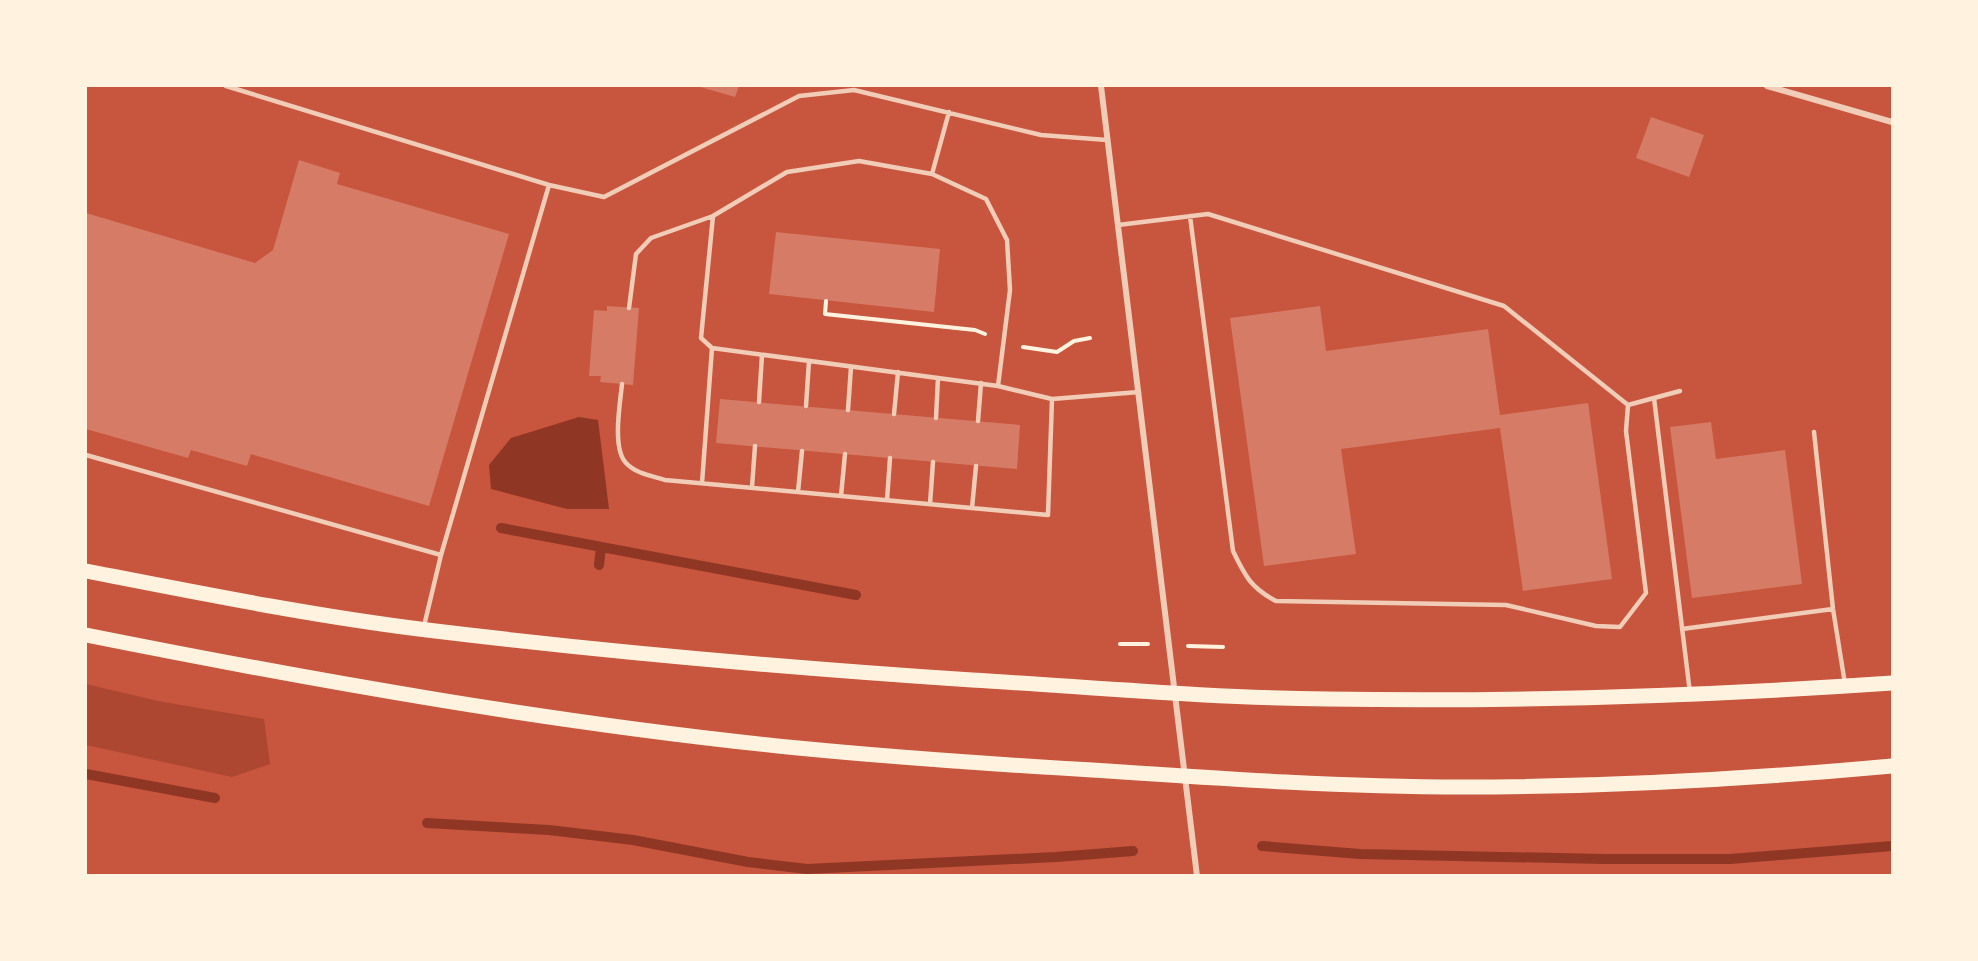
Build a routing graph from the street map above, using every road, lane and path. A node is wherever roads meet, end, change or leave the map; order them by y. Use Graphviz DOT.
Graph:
graph roads {
  1 [pos="226,86"];
  2 [pos="1101,86"];
  3 [pos="1767,86"];
  4 [pos="949,112"];
  5 [pos="1893,122"];
  6 [pos="1107,140"];
  7 [pos="932,174"];
  8 [pos="549,185"];
  9 [pos="713,216"];
  10 [pos="1190,216"];
  11 [pos="1118,225"];
  12 [pos="826,301"];
  13 [pos="629,308"];
  14 [pos="1090,338"];
  15 [pos="1004,340"];
  16 [pos="712,348"];
  17 [pos="762,355"];
  18 [pos="809,361"];
  19 [pos="851,367"];
  20 [pos="898,372"];
  21 [pos="938,378"];
  22 [pos="621,384"];
  23 [pos="981,384"];
  24 [pos="998,386"];
  25 [pos="1680,391"];
  26 [pos="1139,392"];
  27 [pos="1654,398"];
  28 [pos="1053,399"];
  29 [pos="759,402"];
  30 [pos="1628,405"];
  31 [pos="806,406"];
  32 [pos="848,410"];
  33 [pos="894,414"];
  34 [pos="936,418"];
  35 [pos="978,421"];
  36 [pos="1814,432"];
  37 [pos="755,446"];
  38 [pos="802,451"];
  39 [pos="845,454"];
  40 [pos="86,455"];
  41 [pos="890,458"];
  42 [pos="933,462"];
  43 [pos="976,466"];
  44 [pos="702,483"];
  45 [pos="753,488"];
  46 [pos="798,492"];
  47 [pos="841,496"];
  48 [pos="887,500"];
  49 [pos="930,504"];
  50 [pos="972,507"];
  51 [pos="441,555"];
  52 [pos="86,571"];
  53 [pos="1833,609"];
  54 [pos="1682,629"];
  55 [pos="423,630"];
  56 [pos="86,635"];
  57 [pos="1893,684"];
  58 [pos="1845,687"];
  59 [pos="1176,693"];
  60 [pos="1690,695"];
  61 [pos="1893,766"];
  62 [pos="1185,776"];
  63 [pos="1197,876"];
  1 -- 8 [label="lane"];
  2 -- 6 [label="street"];
  3 -- 5 [label="street"];
  4 -- 6 [label="lane"];
  4 -- 7 [label="lane"];
  4 -- 8 [label="lane"];
  6 -- 11 [label="street"];
  7 -- 9 [label="lane"];
  7 -- 15 [label="lane"];
  8 -- 51 [label="lane"];
  9 -- 13 [label="lane"];
  9 -- 16 [label="lane"];
  10 -- 11 [label="lane"];
  10 -- 30 [label="lane"];
  10 -- 30 [label="lane"];
  11 -- 26 [label="street"];
  12 -- 15 [label="path"];
  14 -- 15 [label="path"];
  15 -- 24 [label="lane"];
  16 -- 17 [label="lane"];
  16 -- 44 [label="lane"];
  17 -- 18 [label="lane"];
  17 -- 29 [label="lane"];
  18 -- 19 [label="lane"];
  18 -- 31 [label="lane"];
  19 -- 20 [label="lane"];
  19 -- 32 [label="lane"];
  20 -- 21 [label="lane"];
  20 -- 33 [label="lane"];
  21 -- 23 [label="lane"];
  21 -- 34 [label="lane"];
  22 -- 44 [label="lane"];
  23 -- 24 [label="lane"];
  23 -- 35 [label="lane"];
  24 -- 28 [label="lane"];
  25 -- 27 [label="lane"];
  26 -- 28 [label="lane"];
  26 -- 59 [label="street"];
  27 -- 30 [label="lane"];
  27 -- 54 [label="lane"];
  28 -- 50 [label="lane"];
  36 -- 53 [label="lane"];
  37 -- 45 [label="lane"];
  38 -- 46 [label="lane"];
  39 -- 47 [label="lane"];
  40 -- 51 [label="lane"];
  41 -- 48 [label="lane"];
  42 -- 49 [label="lane"];
  43 -- 50 [label="lane"];
  44 -- 45 [label="lane"];
  45 -- 46 [label="lane"];
  46 -- 47 [label="lane"];
  47 -- 48 [label="lane"];
  48 -- 49 [label="lane"];
  49 -- 50 [label="lane"];
  51 -- 55 [label="lane"];
  52 -- 55 [label="main road"];
  53 -- 54 [label="lane"];
  53 -- 58 [label="lane"];
  54 -- 60 [label="lane"];
  55 -- 59 [label="main road"];
  56 -- 62 [label="main road"];
  57 -- 58 [label="main road"];
  58 -- 60 [label="main road"];
  59 -- 60 [label="main road"];
  59 -- 62 [label="street"];
  61 -- 62 [label="main road"];
  62 -- 63 [label="street"];
}
